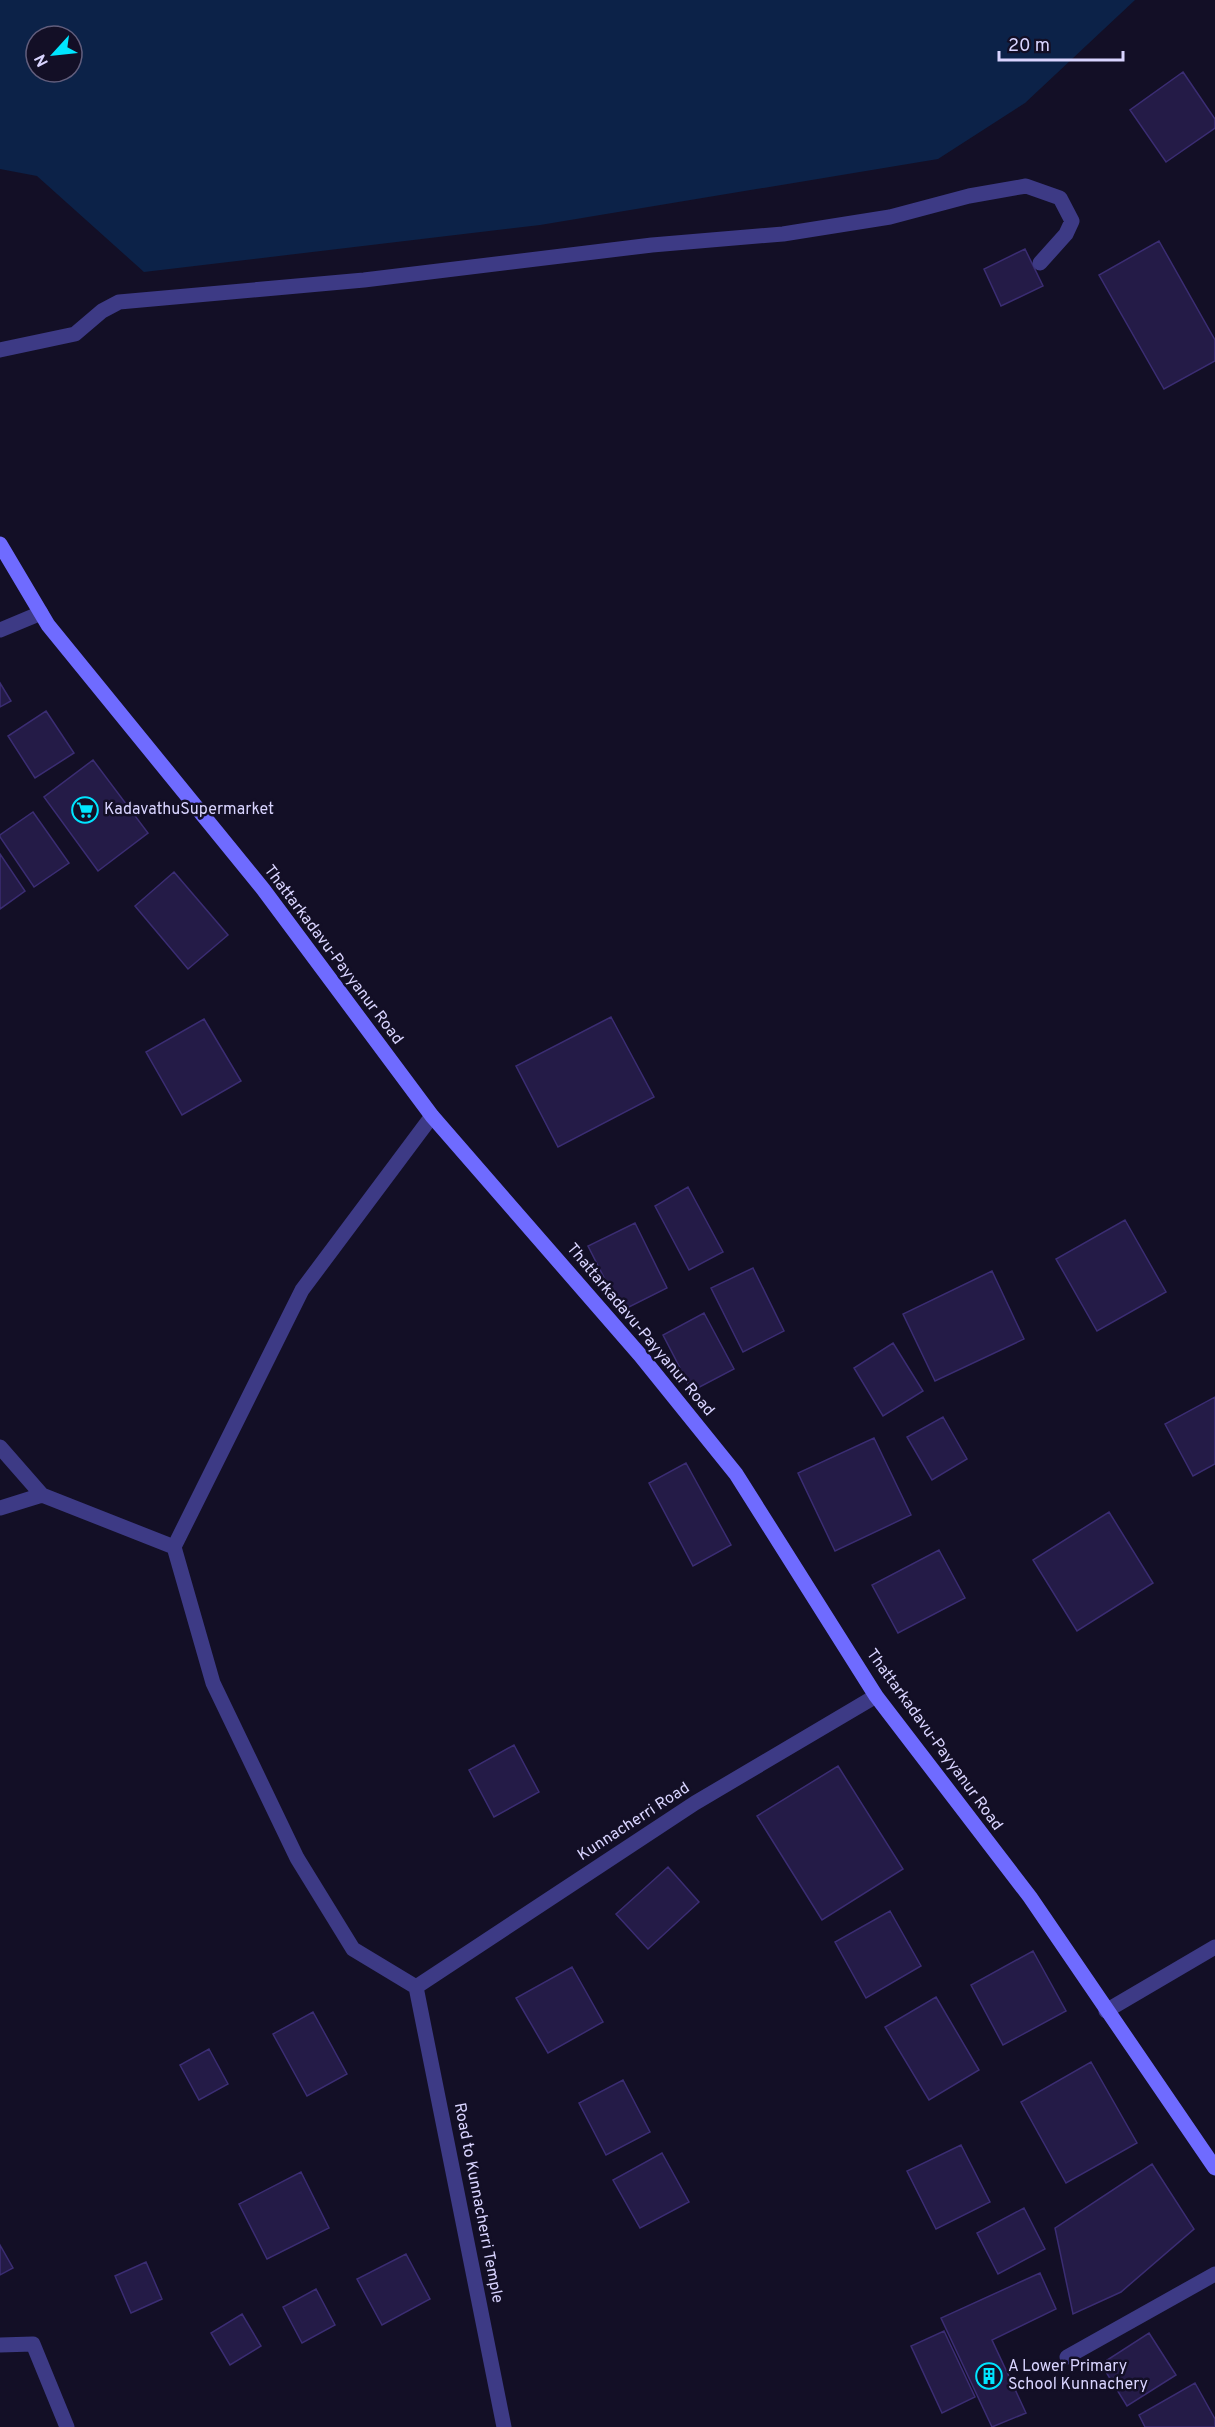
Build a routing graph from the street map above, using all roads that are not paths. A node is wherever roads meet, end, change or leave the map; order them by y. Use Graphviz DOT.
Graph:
graph roads {
  1 [pos="1040,263"];
  2 [pos="0,350"];
  3 [pos="0,544"];
  4 [pos="41,613"];
  5 [pos="0,630"];
  6 [pos="432,1116"];
  7 [pos="0,1447"];
  8 [pos="42,1495"];
  9 [pos="0,1508"];
  10 [pos="174,1547"];
  11 [pos="876,1696"];
  12 [pos="1215,1947"];
  13 [pos="416,1987"];
  14 [pos="1107,2011"];
  15 [pos="1215,2168"];
  16 [pos="1215,2274"];
  17 [pos="0,2345"];
  18 [pos="1067,2357"];
  19 [pos="67,2427"];
  20 [pos="504,2427"];
  1 -- 2 [label="street"];
  3 -- 4 [label="main road, Thattarkadavu-Payyanur Road"];
  4 -- 5 [label="street"];
  4 -- 6 [label="main road, Thattarkadavu-Payyanur Road"];
  6 -- 10 [label="street"];
  6 -- 11 [label="main road, Thattarkadavu-Payyanur Road"];
  7 -- 8 [label="street"];
  8 -- 9 [label="street"];
  8 -- 10 [label="street"];
  10 -- 13 [label="street"];
  11 -- 13 [label="street, Kunnacherri Road"];
  11 -- 14 [label="main road, Thattarkadavu-Payyanur Road"];
  12 -- 14 [label="street"];
  13 -- 20 [label="street, Road to Kunnacherri Temple"];
  14 -- 15 [label="main road, Thattarkadavu-Payyanur Road"];
  16 -- 18 [label="street"];
  17 -- 19 [label="street"];
}
